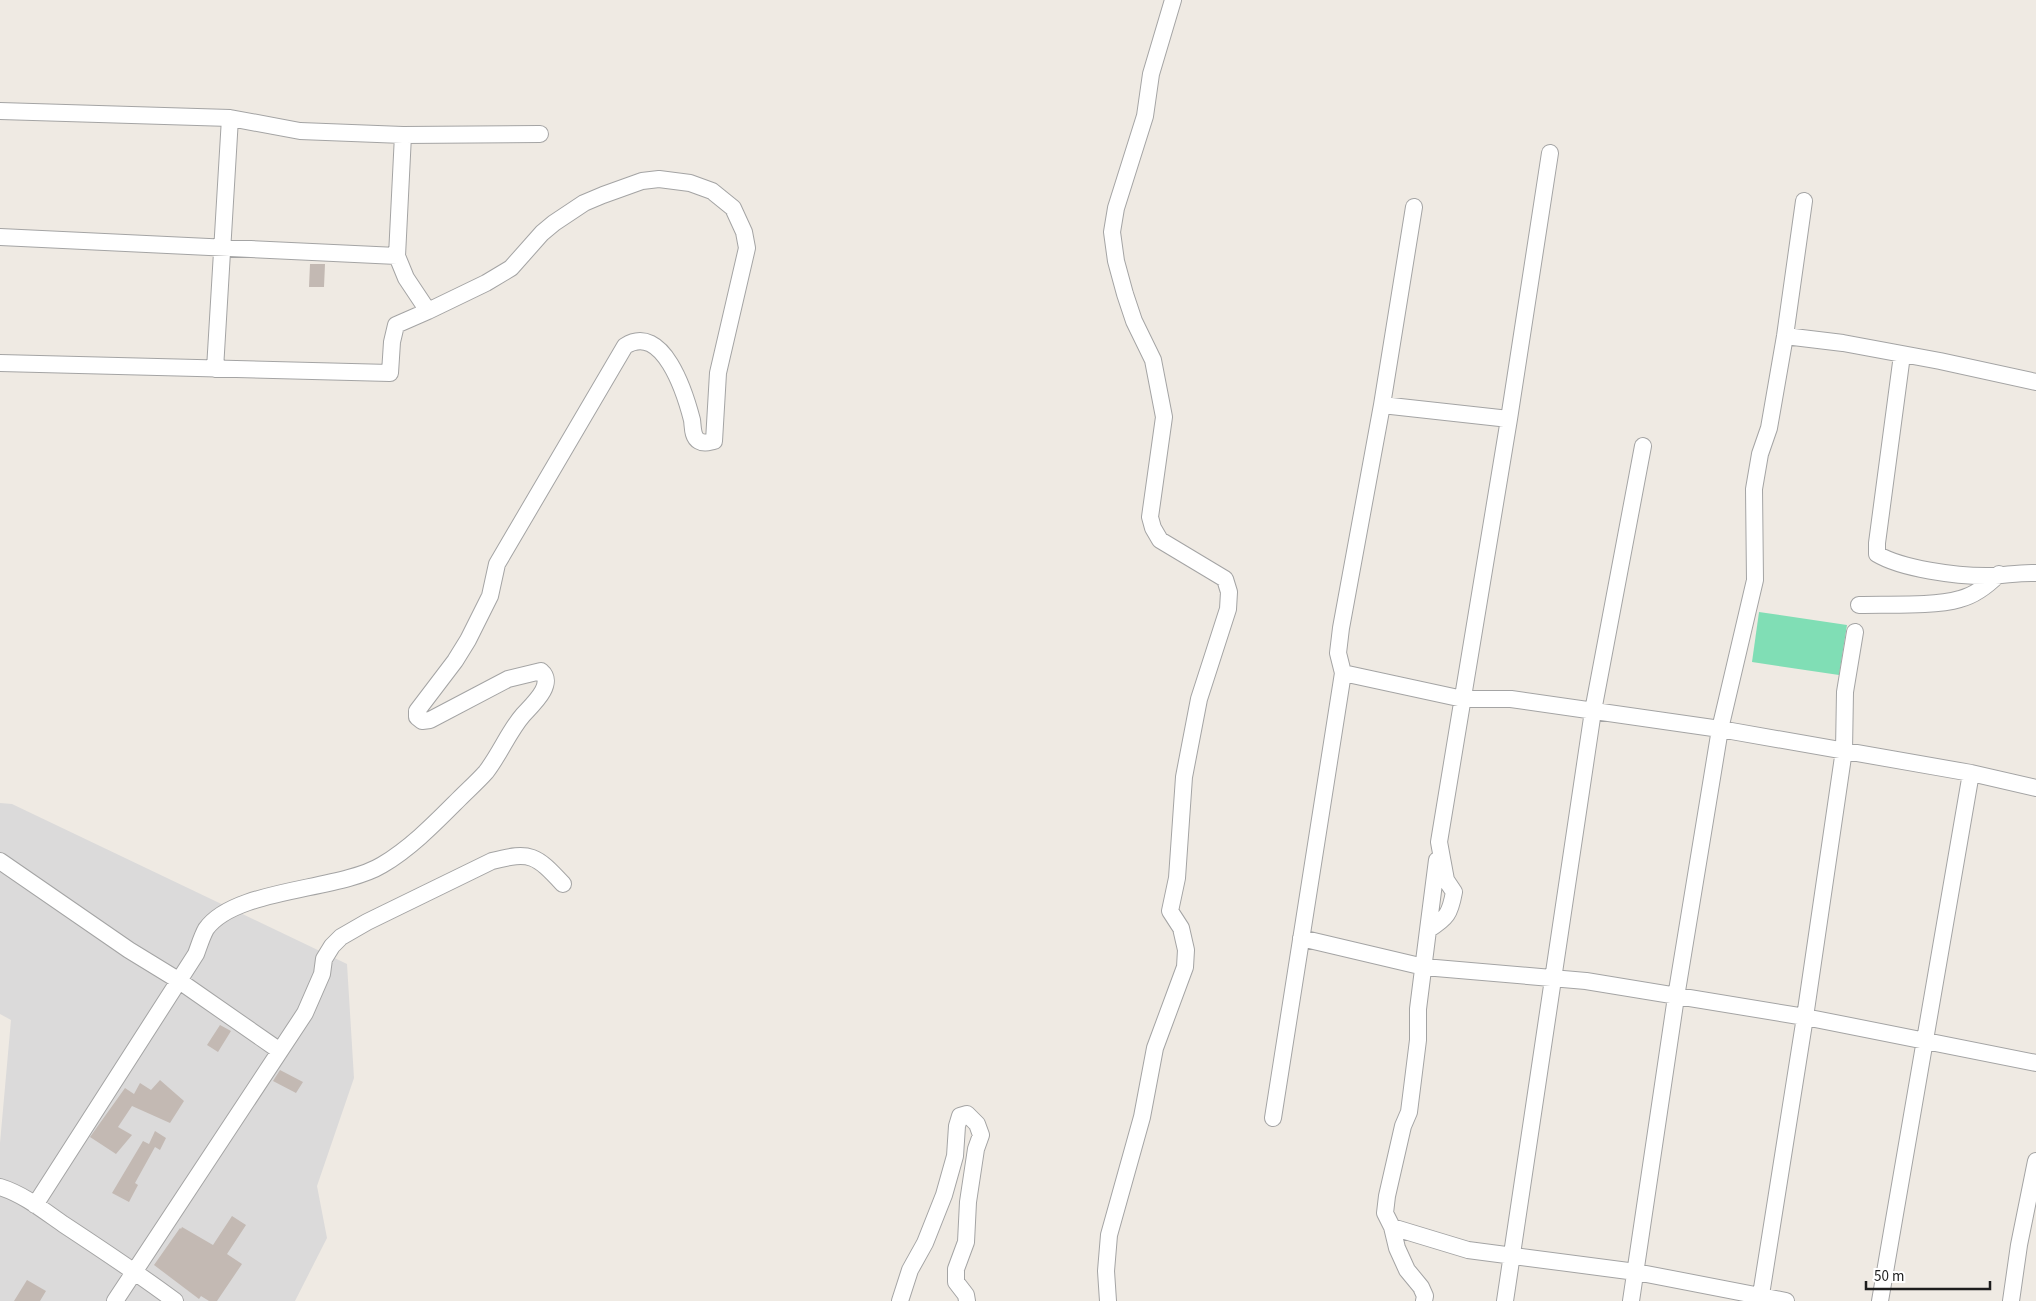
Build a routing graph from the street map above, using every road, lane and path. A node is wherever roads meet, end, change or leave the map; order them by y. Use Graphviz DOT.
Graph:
graph roads {
  1 [pos="1173,0"];
  2 [pos="0,111"];
  3 [pos="230,118"];
  4 [pos="540,134"];
  5 [pos="404,135"];
  6 [pos="1550,153"];
  7 [pos="1804,201"];
  8 [pos="1414,207"];
  9 [pos="0,237"];
  10 [pos="224,247"];
  11 [pos="397,256"];
  12 [pos="428,311"];
  13 [pos="1785,336"];
  14 [pos="1902,356"];
  15 [pos="0,363"];
  16 [pos="215,368"];
  17 [pos="2036,382"];
  18 [pos="1382,405"];
  19 [pos="1508,419"];
  20 [pos="1643,446"];
  21 [pos="1999,574"];
  22 [pos="2036,574"];
  23 [pos="1859,605"];
  24 [pos="1855,632"];
  25 [pos="1342,673"];
  26 [pos="1463,699"];
  27 [pos="1593,711"];
  28 [pos="1720,729"];
  29 [pos="1844,750"];
  30 [pos="1971,773"];
  31 [pos="2036,788"];
  32 [pos="0,861"];
  33 [pos="563,884"];
  34 [pos="1301,938"];
  35 [pos="1424,967"];
  36 [pos="1553,979"];
  37 [pos="178,980"];
  38 [pos="1676,997"];
  39 [pos="1805,1016"];
  40 [pos="1924,1041"];
  41 [pos="280,1052"];
  42 [pos="2036,1063"];
  43 [pos="1274,1118"];
  44 [pos="2036,1161"];
  45 [pos="0,1187"];
  46 [pos="35,1205"];
  47 [pos="1392,1228"];
  48 [pos="1512,1257"];
  49 [pos="134,1271"];
  50 [pos="1636,1272"];
  51 [pos="1760,1298"];
  52 [pos="115,1301"];
  53 [pos="175,1301"];
  54 [pos="900,1301"];
  55 [pos="967,1301"];
  56 [pos="1108,1301"];
  57 [pos="1424,1301"];
  58 [pos="1505,1301"];
  59 [pos="1631,1301"];
  60 [pos="1786,1301"];
  61 [pos="1880,1301"];
  62 [pos="2011,1301"];
  1 -- 56 [label="street"];
  2 -- 3 [label="street"];
  3 -- 5 [label="street"];
  3 -- 10 [label="street"];
  4 -- 5 [label="street"];
  5 -- 11 [label="street"];
  6 -- 19 [label="street"];
  7 -- 13 [label="street"];
  8 -- 18 [label="street"];
  9 -- 10 [label="street"];
  10 -- 11 [label="street"];
  10 -- 16 [label="street"];
  11 -- 12 [label="street"];
  12 -- 16 [label="street"];
  12 -- 37 [label="street"];
  13 -- 14 [label="street"];
  13 -- 28 [label="street"];
  14 -- 17 [label="street"];
  14 -- 21 [label="street"];
  15 -- 16 [label="street"];
  18 -- 19 [label="street"];
  18 -- 25 [label="street"];
  19 -- 26 [label="street"];
  20 -- 27 [label="street"];
  21 -- 22 [label="street"];
  21 -- 23 [label="street"];
  24 -- 29 [label="street"];
  25 -- 26 [label="street"];
  25 -- 34 [label="street"];
  26 -- 27 [label="street"];
  26 -- 35 [label="street"];
  27 -- 28 [label="street"];
  27 -- 36 [label="street"];
  28 -- 29 [label="street"];
  28 -- 38 [label="street"];
  29 -- 30 [label="street"];
  29 -- 39 [label="street"];
  30 -- 31 [label="street"];
  30 -- 40 [label="street"];
  32 -- 37 [label="street"];
  33 -- 41 [label="street"];
  34 -- 35 [label="street"];
  34 -- 43 [label="street"];
  35 -- 36 [label="street"];
  35 -- 47 [label="street"];
  36 -- 38 [label="street"];
  36 -- 48 [label="street"];
  37 -- 41 [label="street"];
  37 -- 46 [label="street"];
  38 -- 39 [label="street"];
  38 -- 50 [label="street"];
  39 -- 40 [label="street"];
  39 -- 51 [label="street"];
  40 -- 42 [label="street"];
  40 -- 61 [label="street"];
  41 -- 49 [label="street"];
  44 -- 62 [label="street"];
  45 -- 46 [label="street"];
  46 -- 49 [label="street"];
  47 -- 48 [label="street"];
  47 -- 57 [label="street"];
  48 -- 50 [label="street"];
  48 -- 58 [label="street"];
  49 -- 52 [label="street"];
  49 -- 53 [label="street"];
  50 -- 51 [label="street"];
  50 -- 59 [label="street"];
  51 -- 60 [label="street"];
  54 -- 55 [label="street"];
}
